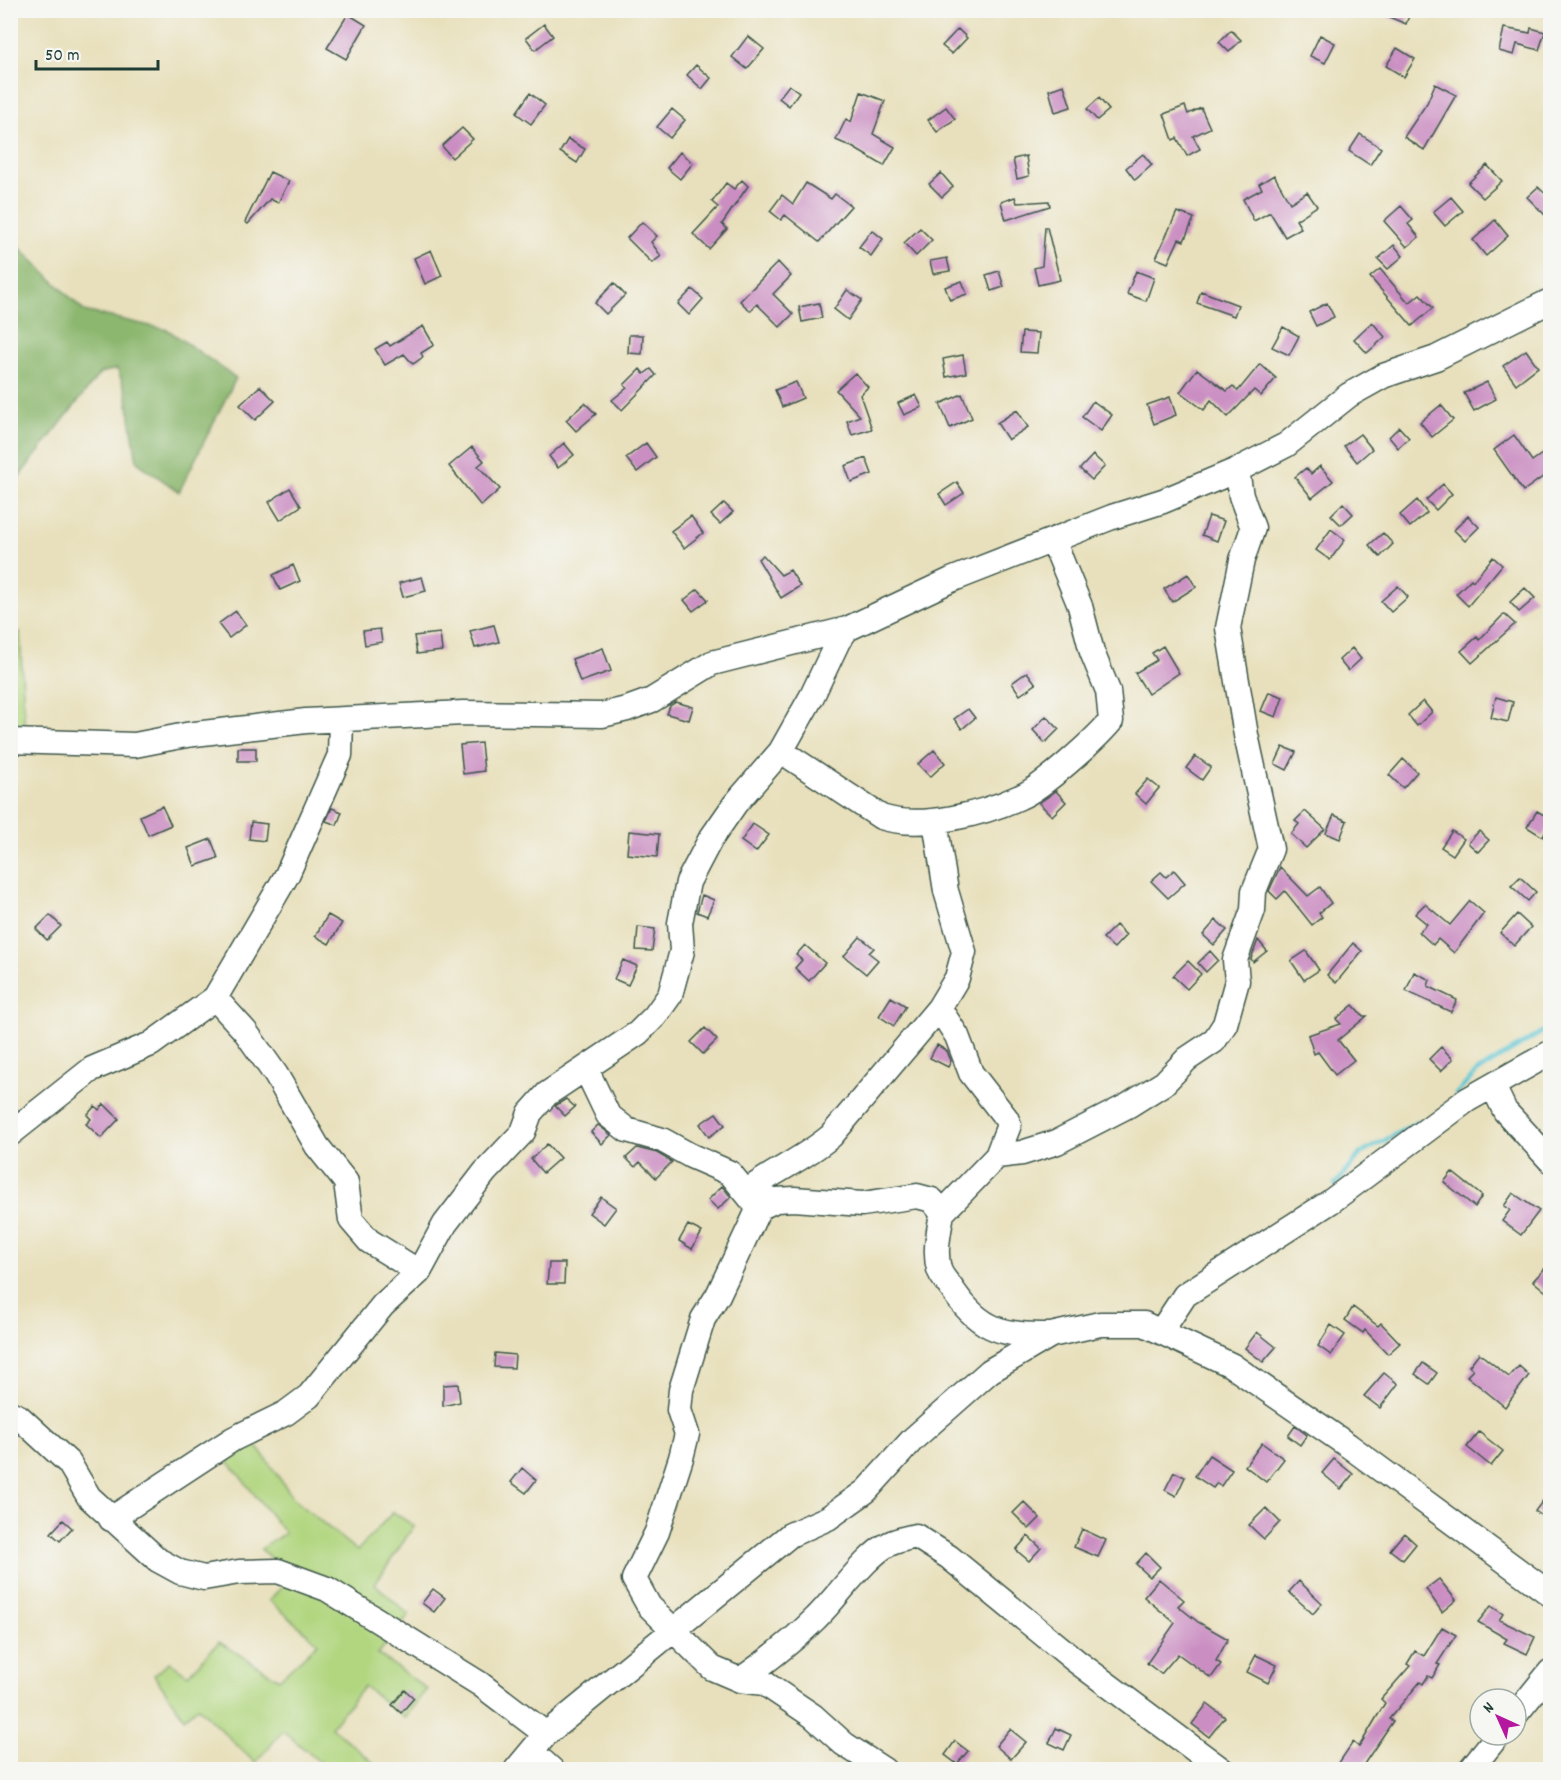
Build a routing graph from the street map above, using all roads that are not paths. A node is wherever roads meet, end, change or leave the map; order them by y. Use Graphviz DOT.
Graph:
graph roads {
  1 [pos="1551,301"];
  2 [pos="1238,470"];
  3 [pos="1053,540"];
  4 [pos="847,629"];
  5 [pos="341,720"];
  6 [pos="10,741"];
  7 [pos="781,751"];
  8 [pos="935,820"];
  9 [pos="215,998"];
  10 [pos="939,1008"];
  11 [pos="1551,1053"];
  12 [pos="586,1069"];
  13 [pos="1493,1086"];
  14 [pos="10,1134"];
  15 [pos="997,1156"];
  16 [pos="1551,1160"];
  17 [pos="753,1200"];
  18 [pos="942,1213"];
  19 [pos="419,1272"];
  20 [pos="1162,1330"];
  21 [pos="1051,1335"];
  22 [pos="10,1413"];
  23 [pos="111,1519"];
  24 [pos="1551,1594"];
  25 [pos="675,1629"];
  26 [pos="1551,1672"];
  27 [pos="740,1680"];
  28 [pos="1528,1700"];
  29 [pos="1488,1747"];
  30 [pos="531,1752"];
  31 [pos="552,1770"];
  32 [pos="884,1770"];
  33 [pos="1222,1770"];
  34 [pos="1470,1770"];
  1 -- 2 [label="street"];
  2 -- 3 [label="street"];
  2 -- 15 [label="street"];
  3 -- 4 [label="street"];
  3 -- 8 [label="street"];
  4 -- 5 [label="street"];
  4 -- 7 [label="street"];
  5 -- 6 [label="street"];
  5 -- 9 [label="street"];
  7 -- 8 [label="street"];
  7 -- 12 [label="street"];
  8 -- 10 [label="street"];
  9 -- 14 [label="street"];
  9 -- 19 [label="street"];
  10 -- 15 [label="street"];
  10 -- 17 [label="street"];
  11 -- 13 [label="street"];
  12 -- 17 [label="street"];
  12 -- 19 [label="street"];
  13 -- 16 [label="street"];
  13 -- 20 [label="street"];
  15 -- 18 [label="street"];
  17 -- 18 [label="street"];
  17 -- 25 [label="street"];
  18 -- 21 [label="street"];
  19 -- 23 [label="street"];
  20 -- 21 [label="street"];
  20 -- 24 [label="street"];
  21 -- 25 [label="street"];
  22 -- 23 [label="street"];
  23 -- 30 [label="street"];
  25 -- 27 [label="street"];
  25 -- 30 [label="street"];
  26 -- 28 [label="street"];
  27 -- 32 [label="street"];
  27 -- 33 [label="street"];
  29 -- 34 [label="street"];
  30 -- 31 [label="street"];
}
